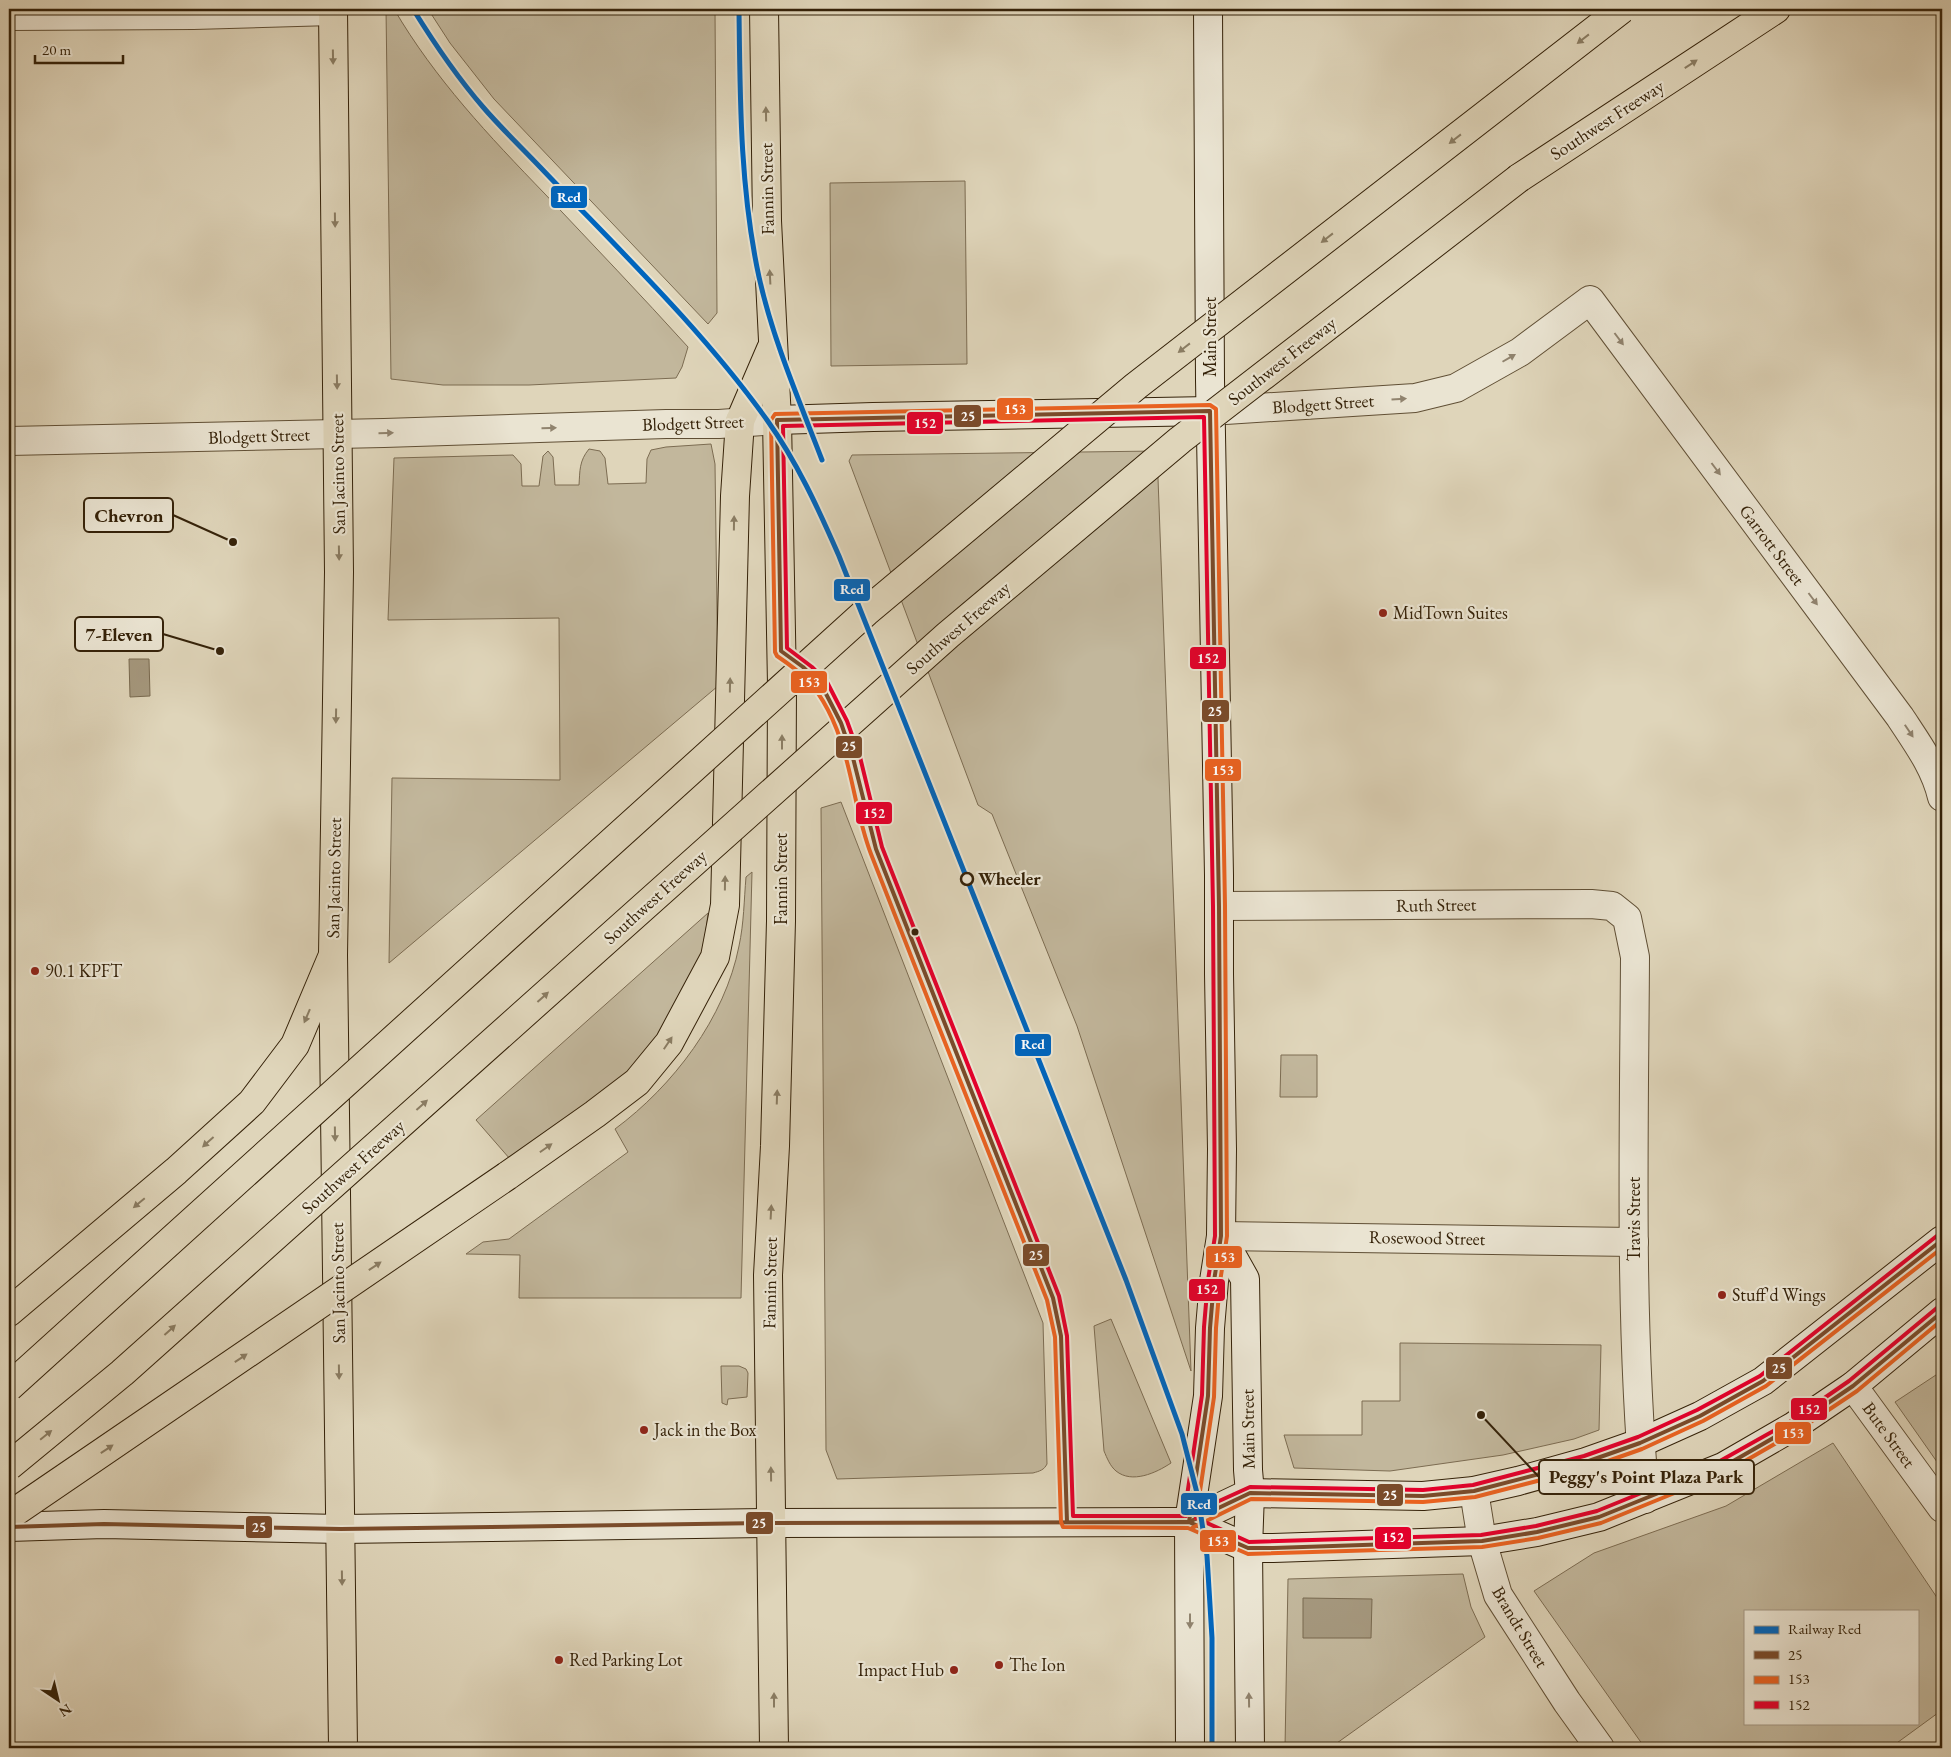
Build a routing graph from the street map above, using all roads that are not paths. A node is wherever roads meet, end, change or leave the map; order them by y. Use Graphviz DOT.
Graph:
graph roads {
  1 [pos="764,9"];
  2 [pos="1208,9"];
  3 [pos="1622,9"];
  4 [pos="1776,9"];
  5 [pos="332,10"];
  6 [pos="9,16"];
  7 [pos="1590,300"];
  8 [pos="773,343"];
  9 [pos="1210,411"];
  10 [pos="777,420"];
  11 [pos="740,422"];
  12 [pos="338,434"];
  13 [pos="9,441"];
  14 [pos="1942,797"];
  15 [pos="1220,906"];
  16 [pos="1631,940"];
  17 [pos="333,955"];
  18 [pos="1221,1236"];
  19 [pos="1942,1240"];
  20 [pos="1634,1242"];
  21 [pos="9,1312"];
  22 [pos="1942,1312"];
  23 [pos="1853,1386"];
  24 [pos="9,1387"];
  25 [pos="1640,1443"];
  26 [pos="9,1466"];
  27 [pos="1474,1491"];
  28 [pos="1250,1493"];
  29 [pos="1645,1499"];
  30 [pos="1942,1508"];
  31 [pos="9,1516"];
  32 [pos="1189,1522"];
  33 [pos="772,1523"];
  34 [pos="9,1527"];
  35 [pos="342,1529"];
  36 [pos="1482,1541"];
  37 [pos="1248,1548"];
  38 [pos="343,1748"];
  39 [pos="774,1748"];
  40 [pos="1190,1748"];
  41 [pos="1250,1748"];
  42 [pos="1600,1748"];
  8 -- 1 [label="main road, Fannin Street, one-way"];
  2 -- 9 [label="main road, Main Street"];
  3 -- 24 [label="main road, one-way, bridge"];
  26 -- 4 [label="main road, Southwest Freeway, one-way, bridge"];
  5 -- 6 [label="main road"];
  5 -- 12 [label="main road, San Jacinto Street, one-way"];
  9 -- 7 [label="main road, Blodgett Street, one-way"];
  7 -- 14 [label="main road, Garrott Street, one-way"];
  8 -- 10 [label="main road, Fannin Street"];
  8 -- 11 [label="main road"];
  9 -- 10 [label="main road, Blodgett Street"];
  9 -- 15 [label="main road, Main Street"];
  10 -- 11 [label="main road, Blodgett Street"];
  33 -- 10 [label="main road, Fannin Street, one-way"];
  12 -- 11 [label="main road, Blodgett Street, one-way"];
  31 -- 11 [label="main road, one-way, bridge"];
  12 -- 13 [label="main road, Blodgett Street"];
  12 -- 17 [label="main road, San Jacinto Street, one-way"];
  15 -- 16 [label="main road, Ruth Street"];
  15 -- 18 [label="main road, Main Street"];
  16 -- 20 [label="main road, Travis Street"];
  17 -- 21 [label="main road, one-way"];
  17 -- 35 [label="main road, San Jacinto Street, one-way"];
  18 -- 20 [label="main road, Rosewood Street"];
  18 -- 28 [label="main road, Main Street"];
  18 -- 32 [label="main road, Main Street"];
  19 -- 25 [label="main road"];
  20 -- 25 [label="main road, Travis Street"];
  22 -- 23 [label="main road"];
  23 -- 29 [label="main road"];
  23 -- 30 [label="main road, Bute Street"];
  25 -- 27 [label="main road"];
  25 -- 29 [label="main road, Travis Street"];
  27 -- 28 [label="main road"];
  27 -- 36 [label="main road, Brandt Street"];
  28 -- 32 [label="main road"];
  28 -- 37 [label="main road, Main Street"];
  29 -- 36 [label="main road"];
  32 -- 33 [label="main road"];
  32 -- 37 [label="main road"];
  32 -- 40 [label="main road, Main Street, one-way"];
  33 -- 35 [label="main road"];
  39 -- 33 [label="main road, Fannin Street, one-way"];
  34 -- 35 [label="main road"];
  35 -- 38 [label="main road, San Jacinto Street, one-way"];
  36 -- 37 [label="main road"];
  36 -- 42 [label="main road, Brandt Street"];
  41 -- 37 [label="main road, Main Street, one-way"];
}
